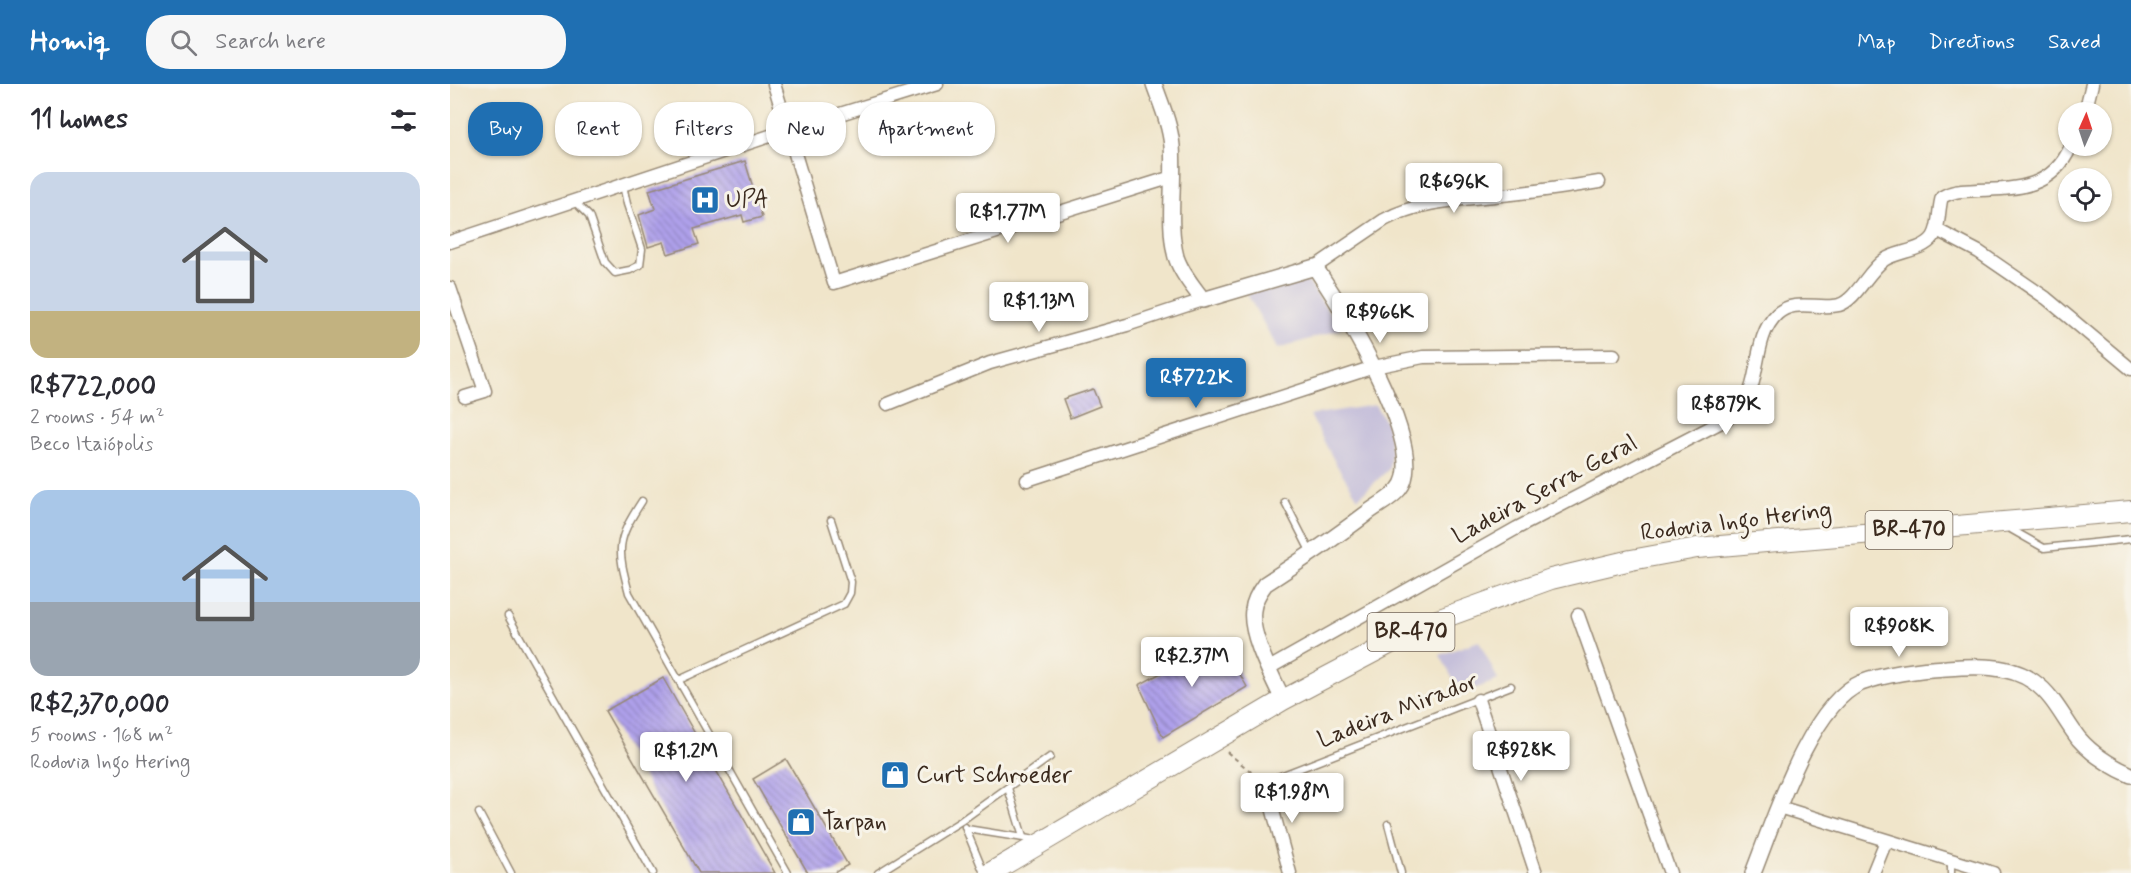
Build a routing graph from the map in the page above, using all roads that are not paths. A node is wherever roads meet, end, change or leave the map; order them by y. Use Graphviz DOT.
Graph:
graph roads {
  1 [pos="774,84"];
  2 [pos="937,84"];
  3 [pos="1154,84"];
  4 [pos="2092,84"];
  5 [pos="779,102"];
  6 [pos="2088,102"];
  7 [pos="846,112"];
  8 [pos="766,137"];
  9 [pos="796,156"];
  10 [pos="2067,156"];
  11 [pos="1172,177"];
  12 [pos="1599,182"];
  13 [pos="623,184"];
  14 [pos="574,201"];
  15 [pos="1936,230"];
  16 [pos="450,242"];
  17 [pos="1315,267"];
  18 [pos="450,288"];
  19 [pos="1203,300"];
  20 [pos="1614,355"];
  21 [pos="1374,367"];
  22 [pos="2131,369"];
  23 [pos="465,397"];
  24 [pos="888,404"];
  25 [pos="1027,480"];
  26 [pos="642,501"];
  27 [pos="1285,502"];
  28 [pos="2131,511"];
  29 [pos="831,520"];
  30 [pos="1998,523"];
  31 [pos="2131,539"];
  32 [pos="1312,554"];
  33 [pos="1578,615"];
  34 [pos="508,616"];
  35 [pos="1269,668"];
  36 [pos="679,680"];
  37 [pos="1512,686"];
  38 [pos="1283,700"];
  39 [pos="1478,700"];
  40 [pos="1050,757"];
  41 [pos="2131,775"];
  42 [pos="1265,782"];
  43 [pos="1008,788"];
  44 [pos="1779,807"];
  45 [pos="479,813"];
  46 [pos="961,822"];
  47 [pos="1388,824"];
  48 [pos="967,829"];
  49 [pos="1023,837"];
  50 [pos="1045,841"];
  51 [pos="1886,841"];
  52 [pos="1951,867"];
  53 [pos="880,872"];
  54 [pos="511,873"];
  55 [pos="653,873"];
  56 [pos="788,873"];
  57 [pos="984,873"];
  58 [pos="990,873"];
  59 [pos="1290,873"];
  60 [pos="1401,873"];
  61 [pos="1536,873"];
  62 [pos="1670,873"];
  63 [pos="1753,873"];
  64 [pos="1873,873"];
  65 [pos="1993,873"];
  1 -- 5 [label="street"];
  2 -- 7 [label="street"];
  3 -- 11 [label="street"];
  4 -- 6 [label="street"];
  8 -- 13 [label="street"];
  9 -- 11 [label="street"];
  10 -- 15 [label="street"];
  11 -- 19 [label="street"];
  12 -- 17 [label="street"];
  13 -- 14 [label="street"];
  13 -- 14 [label="lane"];
  14 -- 16 [label="street"];
  15 -- 22 [label="street"];
  15 -- 35 [label="street, Ladeira Serra Geral"];
  17 -- 19 [label="street"];
  17 -- 21 [label="street"];
  18 -- 23 [label="street"];
  19 -- 24 [label="street"];
  20 -- 21 [label="street"];
  21 -- 25 [label="street"];
  21 -- 32 [label="street"];
  26 -- 36 [label="lane"];
  27 -- 32 [label="lane"];
  28 -- 30 [label="highway, Rodovia Ingo Hering / BR-470"];
  29 -- 36 [label="lane"];
  30 -- 31 [label="lane"];
  30 -- 38 [label="highway, Rodovia Ingo Hering / BR-470"];
  32 -- 35 [label="street"];
  33 -- 62 [label="street"];
  34 -- 55 [label="lane"];
  35 -- 38 [label="street"];
  36 -- 56 [label="lane"];
  37 -- 39 [label="lane, Ladeira Mirador"];
  38 -- 50 [label="highway, Rodovia Ingo Hering / BR-470"];
  39 -- 42 [label="lane, Ladeira Mirador"];
  39 -- 61 [label="street"];
  40 -- 43 [label="lane"];
  41 -- 44 [label="street"];
  42 -- 59 [label="street"];
  43 -- 46 [label="lane"];
  43 -- 49 [label="lane"];
  44 -- 51 [label="street"];
  44 -- 63 [label="street"];
  45 -- 54 [label="lane"];
  46 -- 48 [label="lane"];
  46 -- 53 [label="lane"];
  47 -- 60 [label="lane"];
  48 -- 49 [label="lane"];
  48 -- 57 [label="lane"];
  49 -- 50 [label="lane"];
  50 -- 58 [label="highway, Rodovia Ingo Hering / BR-470"];
  51 -- 52 [label="street"];
  51 -- 64 [label="street"];
  52 -- 65 [label="street"];
}
